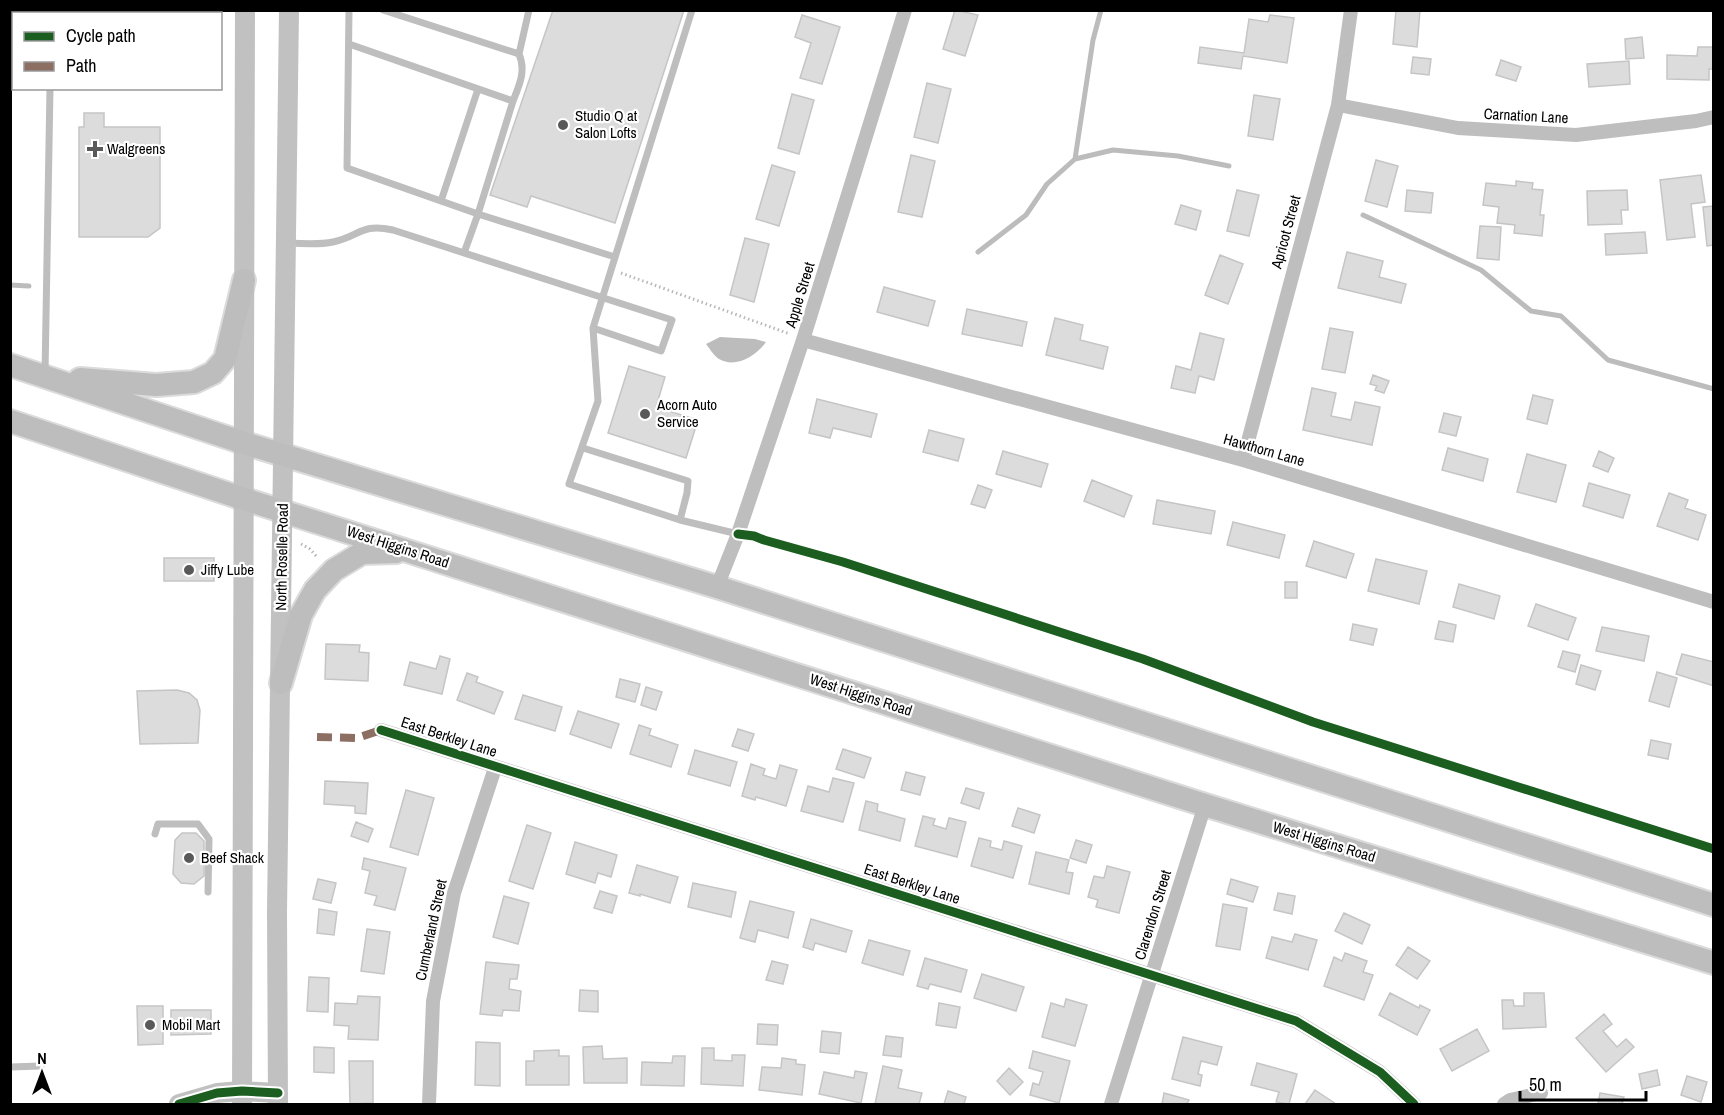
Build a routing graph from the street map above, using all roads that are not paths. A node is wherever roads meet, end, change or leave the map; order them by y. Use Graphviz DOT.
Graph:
graph roads {
  1 [pos="245,10"];
  2 [pos="289,10"];
  3 [pos="349,10"];
  4 [pos="383,10"];
  5 [pos="529,10"];
  6 [pos="692,10"];
  7 [pos="906,10"];
  8 [pos="1351,10"];
  9 [pos="348,44"];
  10 [pos="519,54"];
  11 [pos="478,88"];
  12 [pos="50,90"];
  13 [pos="513,100"];
  14 [pos="1338,105"];
  15 [pos="1713,117"];
  16 [pos="441,201"];
  17 [pos="478,214"];
  18 [pos="287,242"];
  19 [pos="464,253"];
  20 [pos="615,257"];
  21 [pos="244,280"];
  22 [pos="602,297"];
  23 [pos="593,328"];
  24 [pos="803,340"];
  25 [pos="10,365"];
  26 [pos="45,376"];
  27 [pos="10,421"];
  28 [pos="244,442"];
  29 [pos="583,448"];
  30 [pos="283,453"];
  31 [pos="1243,460"];
  32 [pos="244,500"];
  33 [pos="282,510"];
  34 [pos="680,520"];
  35 [pos="738,534"];
  36 [pos="414,552"];
  37 [pos="717,587"];
  38 [pos="1713,602"];
  39 [pos="281,683"];
  40 [pos="381,730"];
  41 [pos="495,768"];
  42 [pos="1205,805"];
  43 [pos="155,834"];
  44 [pos="208,892"];
  45 [pos="1713,905"];
  46 [pos="1713,963"];
  47 [pos="1152,976"];
  48 [pos="41,1066"];
  49 [pos="10,1067"];
  50 [pos="1540,1094"];
  51 [pos="242,1098"];
  52 [pos="278,1099"];
  53 [pos="179,1104"];
  54 [pos="429,1104"];
  55 [pos="1111,1104"];
  56 [pos="1414,1104"];
  57 [pos="1504,1104"];
  1 -- 21 [label="main road"];
  2 -- 18 [label="main road, North Roselle Road"];
  3 -- 9 [label="lane"];
  4 -- 10 [label="lane"];
  5 -- 10 [label="lane"];
  6 -- 20 [label="lane"];
  7 -- 24 [label="street, Apple Street"];
  8 -- 14 [label="street, Apricot Street"];
  9 -- 11 [label="lane"];
  9 -- 16 [label="lane"];
  10 -- 13 [label="lane"];
  11 -- 13 [label="lane"];
  11 -- 16 [label="lane"];
  12 -- 26 [label="lane"];
  13 -- 17 [label="lane"];
  14 -- 15 [label="street, Carnation Lane"];
  14 -- 31 [label="street, Apricot Street"];
  16 -- 17 [label="lane"];
  17 -- 19 [label="lane"];
  17 -- 20 [label="lane"];
  18 -- 19 [label="lane"];
  18 -- 30 [label="main road, North Roselle Road"];
  19 -- 22 [label="lane"];
  20 -- 22 [label="lane"];
  21 -- 26 [label="main road"];
  21 -- 28 [label="main road"];
  22 -- 23 [label="lane"];
  22 -- 23 [label="lane"];
  23 -- 29 [label="lane"];
  24 -- 31 [label="street, Hawthorn Lane"];
  24 -- 35 [label="street, Apple Street"];
  25 -- 26 [label="main road"];
  26 -- 28 [label="main road"];
  27 -- 32 [label="main road, West Higgins Road"];
  28 -- 30 [label="main road"];
  28 -- 32 [label="main road"];
  29 -- 34 [label="lane"];
  29 -- 34 [label="lane"];
  30 -- 33 [label="main road, North Roselle Road"];
  30 -- 37 [label="main road"];
  31 -- 38 [label="street, Hawthorn Lane"];
  32 -- 33 [label="main road, West Higgins Road"];
  32 -- 51 [label="main road"];
  33 -- 36 [label="main road, West Higgins Road"];
  33 -- 39 [label="main road, North Roselle Road"];
  34 -- 35 [label="lane"];
  35 -- 37 [label="street, Apple Street"];
  36 -- 39 [label="main road"];
  36 -- 42 [label="main road, West Higgins Road"];
  37 -- 45 [label="main road"];
  39 -- 52 [label="main road, North Roselle Road"];
  40 -- 41 [label="street, East Berkley Lane"];
  41 -- 47 [label="street, East Berkley Lane"];
  41 -- 54 [label="street, Cumberland Street"];
  42 -- 46 [label="main road, West Higgins Road"];
  42 -- 47 [label="street, Clarendon Street"];
  43 -- 44 [label="lane"];
  47 -- 55 [label="street, Clarendon Street"];
  47 -- 56 [label="street, East Berkley Lane"];
  48 -- 49 [label="lane"];
  50 -- 57 [label="street"];
  51 -- 52 [label="main road"];
  51 -- 53 [label="main road"];
}
